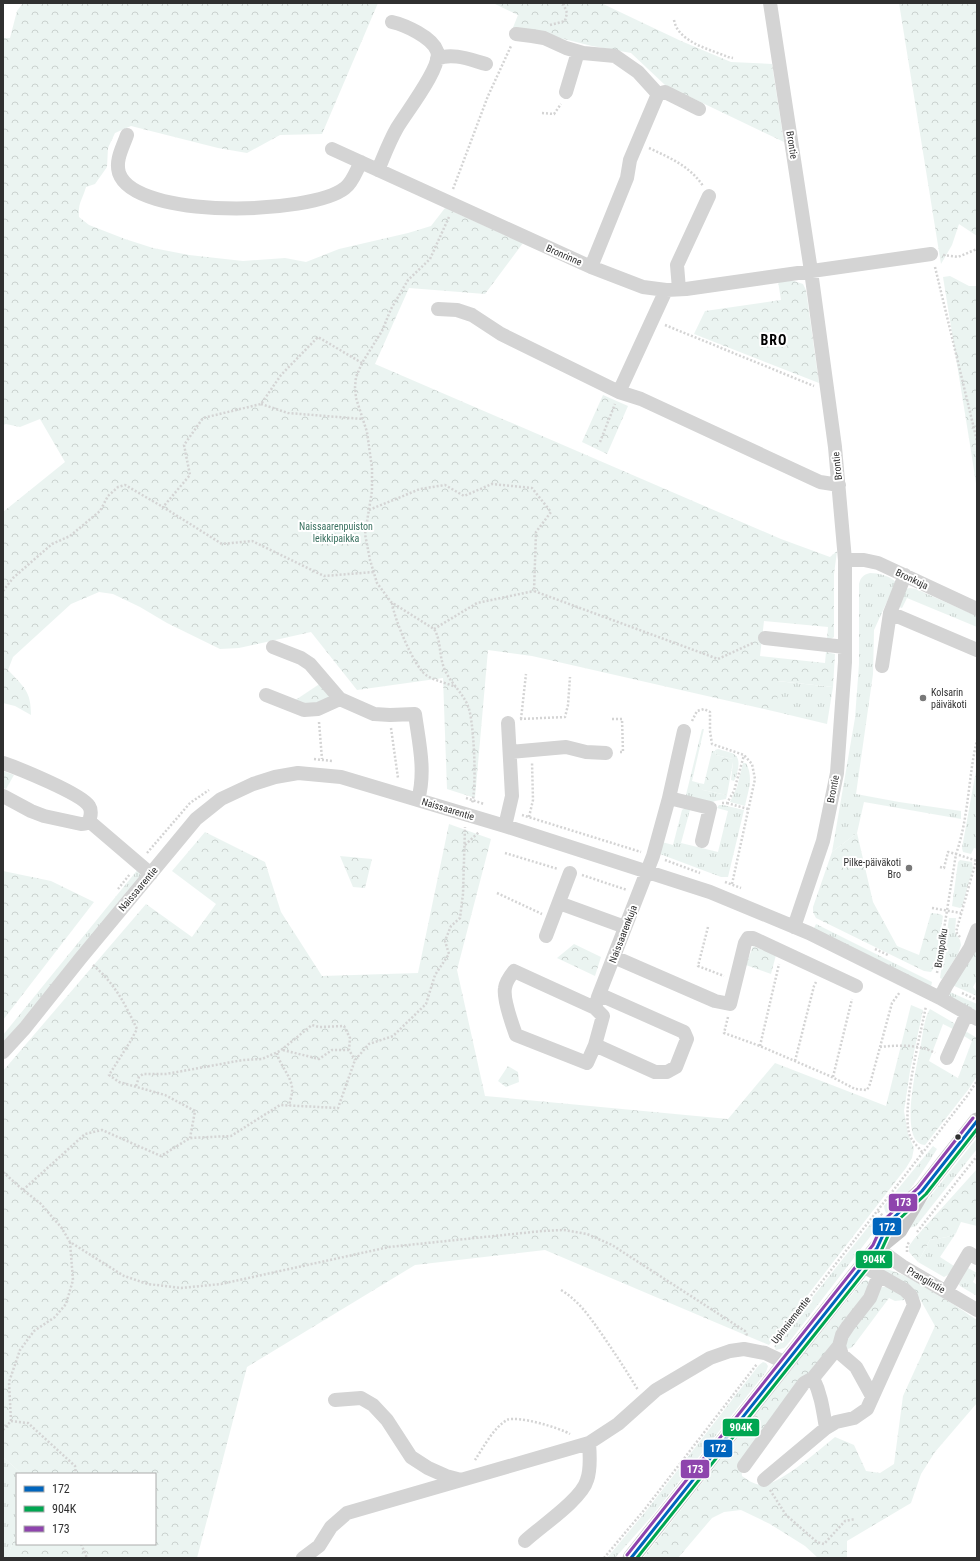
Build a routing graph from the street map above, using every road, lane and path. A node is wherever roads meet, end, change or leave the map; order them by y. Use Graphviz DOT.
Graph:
graph roads {
  1 [pos="563,3"];
  2 [pos="770,3"];
  3 [pos="674,20"];
  4 [pos="392,22"];
  5 [pos="545,26"];
  6 [pos="516,34"];
  7 [pos="578,52"];
  8 [pos="733,58"];
  9 [pos="438,59"];
  10 [pos="486,64"];
  11 [pos="566,92"];
  12 [pos="658,94"];
  13 [pos="699,109"];
  14 [pos="542,113"];
  15 [pos="127,135"];
  16 [pos="638,143"];
  17 [pos="332,149"];
  18 [pos="361,162"];
  19 [pos="378,170"];
  20 [pos="709,196"];
  21 [pos="448,203"];
  22 [pos="977,248"];
  23 [pos="932,254"];
  24 [pos="591,267"];
  25 [pos="811,271"];
  26 [pos="672,289"];
  27 [pos="438,309"];
  28 [pos="653,320"];
  29 [pos="362,363"];
  30 [pos="826,387"];
  31 [pos="619,392"];
  32 [pos="261,404"];
  33 [pos="363,419"];
  34 [pos="977,441"];
  35 [pos="600,442"];
  36 [pos="839,485"];
  37 [pos="163,507"];
  38 [pos="369,511"];
  39 [pos="845,560"];
  40 [pos="374,572"];
  41 [pos="904,575"];
  42 [pos="3,590"];
  43 [pos="534,591"];
  44 [pos="392,602"];
  45 [pos="977,609"];
  46 [pos="890,613"];
  47 [pos="434,629"];
  48 [pos="765,638"];
  49 [pos="273,647"];
  50 [pos="845,647"];
  51 [pos="977,650"];
  52 [pos="882,666"];
  53 [pos="526,674"];
  54 [pos="570,677"];
  55 [pos="457,687"];
  56 [pos="266,695"];
  57 [pos="340,699"];
  58 [pos="318,709"];
  59 [pos="390,716"];
  60 [pos="612,720"];
  61 [pos="515,721"];
  62 [pos="683,737"];
  63 [pos="977,740"];
  64 [pos="532,750"];
  65 [pos="510,752"];
  66 [pos="606,753"];
  67 [pos="744,755"];
  68 [pos="310,759"];
  69 [pos="322,759"];
  70 [pos="337,762"];
  71 [pos="3,763"];
  72 [pos="391,776"];
  73 [pos="398,778"];
  74 [pos="210,789"];
  75 [pos="420,793"];
  76 [pos="3,796"];
  77 [pos="465,798"];
  78 [pos="669,798"];
  79 [pos="473,800"];
  80 [pos="727,803"];
  81 [pos="710,808"];
  82 [pos="748,809"];
  83 [pos="509,811"];
  84 [pos="529,817"];
  85 [pos="89,821"];
  86 [pos="470,826"];
  87 [pos="505,826"];
  88 [pos="476,828"];
  89 [pos="702,841"];
  90 [pos="465,845"];
  91 [pos="956,854"];
  92 [pos="653,856"];
  93 [pos="976,861"];
  94 [pos="139,863"];
  95 [pos="940,867"];
  96 [pos="648,871"];
  97 [pos="570,873"];
  98 [pos="151,874"];
  99 [pos="703,874"];
  100 [pos="724,882"];
  101 [pos="732,884"];
  102 [pos="614,886"];
  103 [pos="621,888"];
  104 [pos="745,890"];
  105 [pos="497,893"];
  106 [pos="114,894"];
  107 [pos="559,903"];
  108 [pos="932,908"];
  109 [pos="947,909"];
  110 [pos="961,913"];
  111 [pos="553,920"];
  112 [pos="625,927"];
  113 [pos="708,927"];
  114 [pos="794,927"];
  115 [pos="546,936"];
  116 [pos="975,937"];
  117 [pos="782,952"];
  118 [pos="614,957"];
  119 [pos="90,962"];
  120 [pos="823,971"];
  121 [pos="736,981"];
  122 [pos="856,986"];
  123 [pos="894,988"];
  124 [pos="932,1001"];
  125 [pos="597,1003"];
  126 [pos="730,1004"];
  127 [pos="972,1016"];
  128 [pos="594,1045"];
  129 [pos="760,1046"];
  130 [pos="880,1047"];
  131 [pos="918,1048"];
  132 [pos="282,1049"];
  133 [pos="349,1050"];
  134 [pos="932,1051"];
  135 [pos="3,1052"];
  136 [pos="277,1053"];
  137 [pos="947,1058"];
  138 [pos="355,1060"];
  139 [pos="795,1061"];
  140 [pos="832,1077"];
  141 [pos="977,1081"];
  142 [pos="136,1086"];
  143 [pos="289,1106"];
  144 [pos="977,1122"];
  145 [pos="190,1138"];
  146 [pos="922,1152"];
  147 [pos="977,1156"];
  148 [pos="3,1172"];
  149 [pos="23,1190"];
  150 [pos="916,1234"];
  151 [pos="70,1242"];
  152 [pos="877,1248"];
  153 [pos="977,1258"];
  154 [pos="863,1266"];
  155 [pos="879,1275"];
  156 [pos="561,1290"];
  157 [pos="946,1292"];
  158 [pos="977,1310"];
  159 [pos="839,1346"];
  160 [pos="759,1352"];
  161 [pos="786,1362"];
  162 [pos="813,1378"];
  163 [pos="872,1396"];
  164 [pos="335,1400"];
  165 [pos="645,1400"];
  166 [pos="11,1421"];
  167 [pos="826,1428"];
  168 [pos="3,1430"];
  169 [pos="589,1443"];
  170 [pos="475,1460"];
  171 [pos="744,1466"];
  172 [pos="76,1473"];
  173 [pos="461,1480"];
  174 [pos="764,1480"];
  175 [pos="856,1518"];
  176 [pos="525,1541"];
  177 [pos="81,1545"];
  178 [pos="87,1558"];
  179 [pos="304,1558"];
  180 [pos="604,1558"];
  181 [pos="631,1558"];
  1 -- 5 [label="path"];
  2 -- 25 [label="street, Brontie"];
  3 -- 8 [label="path"];
  4 -- 9 [label="street"];
  6 -- 7 [label="street"];
  6 -- 21 [label="path"];
  7 -- 11 [label="street"];
  7 -- 12 [label="street"];
  9 -- 10 [label="street"];
  9 -- 19 [label="street"];
  11 -- 14 [label="path"];
  12 -- 13 [label="street"];
  12 -- 16 [label="street"];
  15 -- 18 [label="street"];
  16 -- 20 [label="path"];
  16 -- 24 [label="street"];
  17 -- 18 [label="street, Bronrinne"];
  18 -- 19 [label="street, Bronrinne"];
  19 -- 21 [label="street, Bronrinne"];
  20 -- 26 [label="street"];
  21 -- 24 [label="street, Bronrinne"];
  21 -- 29 [label="path"];
  22 -- 23 [label="path"];
  23 -- 25 [label="street, Bronrinne"];
  23 -- 34 [label="path"];
  24 -- 26 [label="street, Bronrinne"];
  25 -- 26 [label="street, Bronrinne"];
  25 -- 30 [label="street, Brontie"];
  26 -- 28 [label="street"];
  27 -- 31 [label="street"];
  28 -- 30 [label="path"];
  28 -- 31 [label="street"];
  29 -- 32 [label="path"];
  29 -- 33 [label="path"];
  30 -- 36 [label="street, Brontie"];
  31 -- 35 [label="path"];
  31 -- 36 [label="street"];
  32 -- 33 [label="path"];
  32 -- 37 [label="path"];
  33 -- 38 [label="path"];
  36 -- 39 [label="street, Brontie"];
  37 -- 40 [label="path"];
  37 -- 42 [label="path"];
  38 -- 40 [label="path"];
  38 -- 43 [label="path"];
  39 -- 41 [label="street, Bronkuja"];
  39 -- 50 [label="street, Brontie"];
  40 -- 44 [label="path"];
  41 -- 45 [label="street, Bronkuja"];
  41 -- 46 [label="street"];
  43 -- 47 [label="path"];
  43 -- 48 [label="path"];
  44 -- 47 [label="path"];
  44 -- 55 [label="path"];
  46 -- 51 [label="street"];
  46 -- 52 [label="street"];
  47 -- 55 [label="path"];
  48 -- 50 [label="street"];
  49 -- 57 [label="street"];
  50 -- 114 [label="street, Brontie"];
  53 -- 61 [label="path"];
  54 -- 61 [label="path"];
  55 -- 79 [label="path"];
  56 -- 58 [label="street"];
  57 -- 58 [label="street"];
  57 -- 59 [label="street"];
  58 -- 69 [label="path"];
  59 -- 73 [label="path"];
  59 -- 75 [label="street"];
  60 -- 66 [label="path"];
  61 -- 65 [label="street"];
  62 -- 67 [label="path"];
  62 -- 78 [label="street, Naissaarenkuja"];
  63 -- 91 [label="path, Bronpolku"];
  64 -- 65 [label="street"];
  64 -- 66 [label="street"];
  64 -- 84 [label="path"];
  65 -- 83 [label="street"];
  67 -- 80 [label="path"];
  67 -- 82 [label="path"];
  68 -- 69 [label="path"];
  69 -- 70 [label="path"];
  71 -- 85 [label="street"];
  72 -- 73 [label="path"];
  73 -- 75 [label="path"];
  74 -- 94 [label="path"];
  75 -- 87 [label="street, Naissaarentie"];
  75 -- 98 [label="street, Naissaarentie"];
  76 -- 85 [label="street"];
  77 -- 79 [label="path"];
  78 -- 81 [label="street"];
  78 -- 92 [label="street, Naissaarenkuja"];
  79 -- 83 [label="path"];
  80 -- 81 [label="path"];
  80 -- 82 [label="path"];
  81 -- 89 [label="street"];
  82 -- 101 [label="path"];
  83 -- 84 [label="path"];
  83 -- 87 [label="street"];
  84 -- 92 [label="path"];
  85 -- 94 [label="street"];
  86 -- 90 [label="path"];
  87 -- 96 [label="street, Naissaarentie"];
  88 -- 90 [label="path"];
  90 -- 138 [label="path"];
  91 -- 93 [label="path"];
  91 -- 95 [label="path"];
  91 -- 109 [label="path, Bronpolku"];
  92 -- 96 [label="street, Naissaarenkuja"];
  92 -- 99 [label="path"];
  93 -- 110 [label="path"];
  94 -- 98 [label="street"];
  94 -- 106 [label="path"];
  96 -- 112 [label="street, Naissaarenkuja"];
  96 -- 114 [label="street, Naissaarentie"];
  97 -- 107 [label="street"];
  98 -- 135 [label="street, Naissaarentie"];
  100 -- 101 [label="path"];
  101 -- 104 [label="path"];
  102 -- 103 [label="path"];
  105 -- 111 [label="path"];
  107 -- 111 [label="street"];
  107 -- 112 [label="street"];
  108 -- 109 [label="path"];
  109 -- 110 [label="path"];
  109 -- 124 [label="path, Bronpolku"];
  110 -- 116 [label="path"];
  111 -- 115 [label="street"];
  112 -- 118 [label="street, Naissaarenkuja"];
  113 -- 121 [label="path"];
  114 -- 124 [label="street, Naissaarentie"];
  116 -- 124 [label="street"];
  117 -- 120 [label="street"];
  117 -- 121 [label="street"];
  117 -- 129 [label="path"];
  118 -- 125 [label="street, Naissaarenkuja"];
  118 -- 126 [label="street"];
  119 -- 142 [label="path"];
  120 -- 122 [label="street"];
  120 -- 139 [label="path"];
  121 -- 126 [label="street"];
  122 -- 140 [label="path"];
  123 -- 130 [label="path"];
  124 -- 127 [label="street, Naissaarentie"];
  124 -- 131 [label="path, Bronpolku"];
  125 -- 128 [label="street"];
  125 -- 128 [label="street"];
  125 -- 128 [label="street"];
  126 -- 129 [label="path"];
  127 -- 137 [label="street"];
  129 -- 139 [label="path"];
  130 -- 131 [label="path"];
  130 -- 140 [label="path"];
  131 -- 134 [label="path"];
  131 -- 146 [label="path, Bronpolku"];
  132 -- 133 [label="path"];
  132 -- 133 [label="path"];
  132 -- 136 [label="path"];
  133 -- 138 [label="path"];
  136 -- 142 [label="path"];
  136 -- 143 [label="path"];
  138 -- 143 [label="path"];
  139 -- 140 [label="path"];
  141 -- 146 [label="path, Upinniementie"];
  142 -- 145 [label="path"];
  143 -- 145 [label="path"];
  144 -- 152 [label="main road"];
  145 -- 149 [label="path"];
  146 -- 160 [label="path, Upinniementie"];
  147 -- 150 [label="path"];
  148 -- 149 [label="path"];
  149 -- 151 [label="path"];
  151 -- 160 [label="path"];
  151 -- 166 [label="path"];
  152 -- 154 [label="main road"];
  152 -- 157 [label="street, Pranglintie"];
  153 -- 157 [label="street"];
  154 -- 155 [label="street"];
  154 -- 161 [label="main road"];
  155 -- 159 [label="street"];
  155 -- 163 [label="street"];
  156 -- 165 [label="path"];
  157 -- 158 [label="street, Pranglintie"];
  159 -- 162 [label="street"];
  159 -- 163 [label="street"];
  160 -- 161 [label="street"];
  160 -- 165 [label="street"];
  160 -- 180 [label="path, Upinniementie"];
  161 -- 181 [label="main road"];
  162 -- 167 [label="street"];
  162 -- 171 [label="street"];
  163 -- 167 [label="street"];
  164 -- 173 [label="street"];
  165 -- 169 [label="street"];
  166 -- 168 [label="path"];
  166 -- 172 [label="path"];
  167 -- 174 [label="street"];
  169 -- 170 [label="path"];
  169 -- 173 [label="street"];
  169 -- 176 [label="street"];
  173 -- 179 [label="street"];
  174 -- 175 [label="path"];
  177 -- 178 [label="path"];
}
